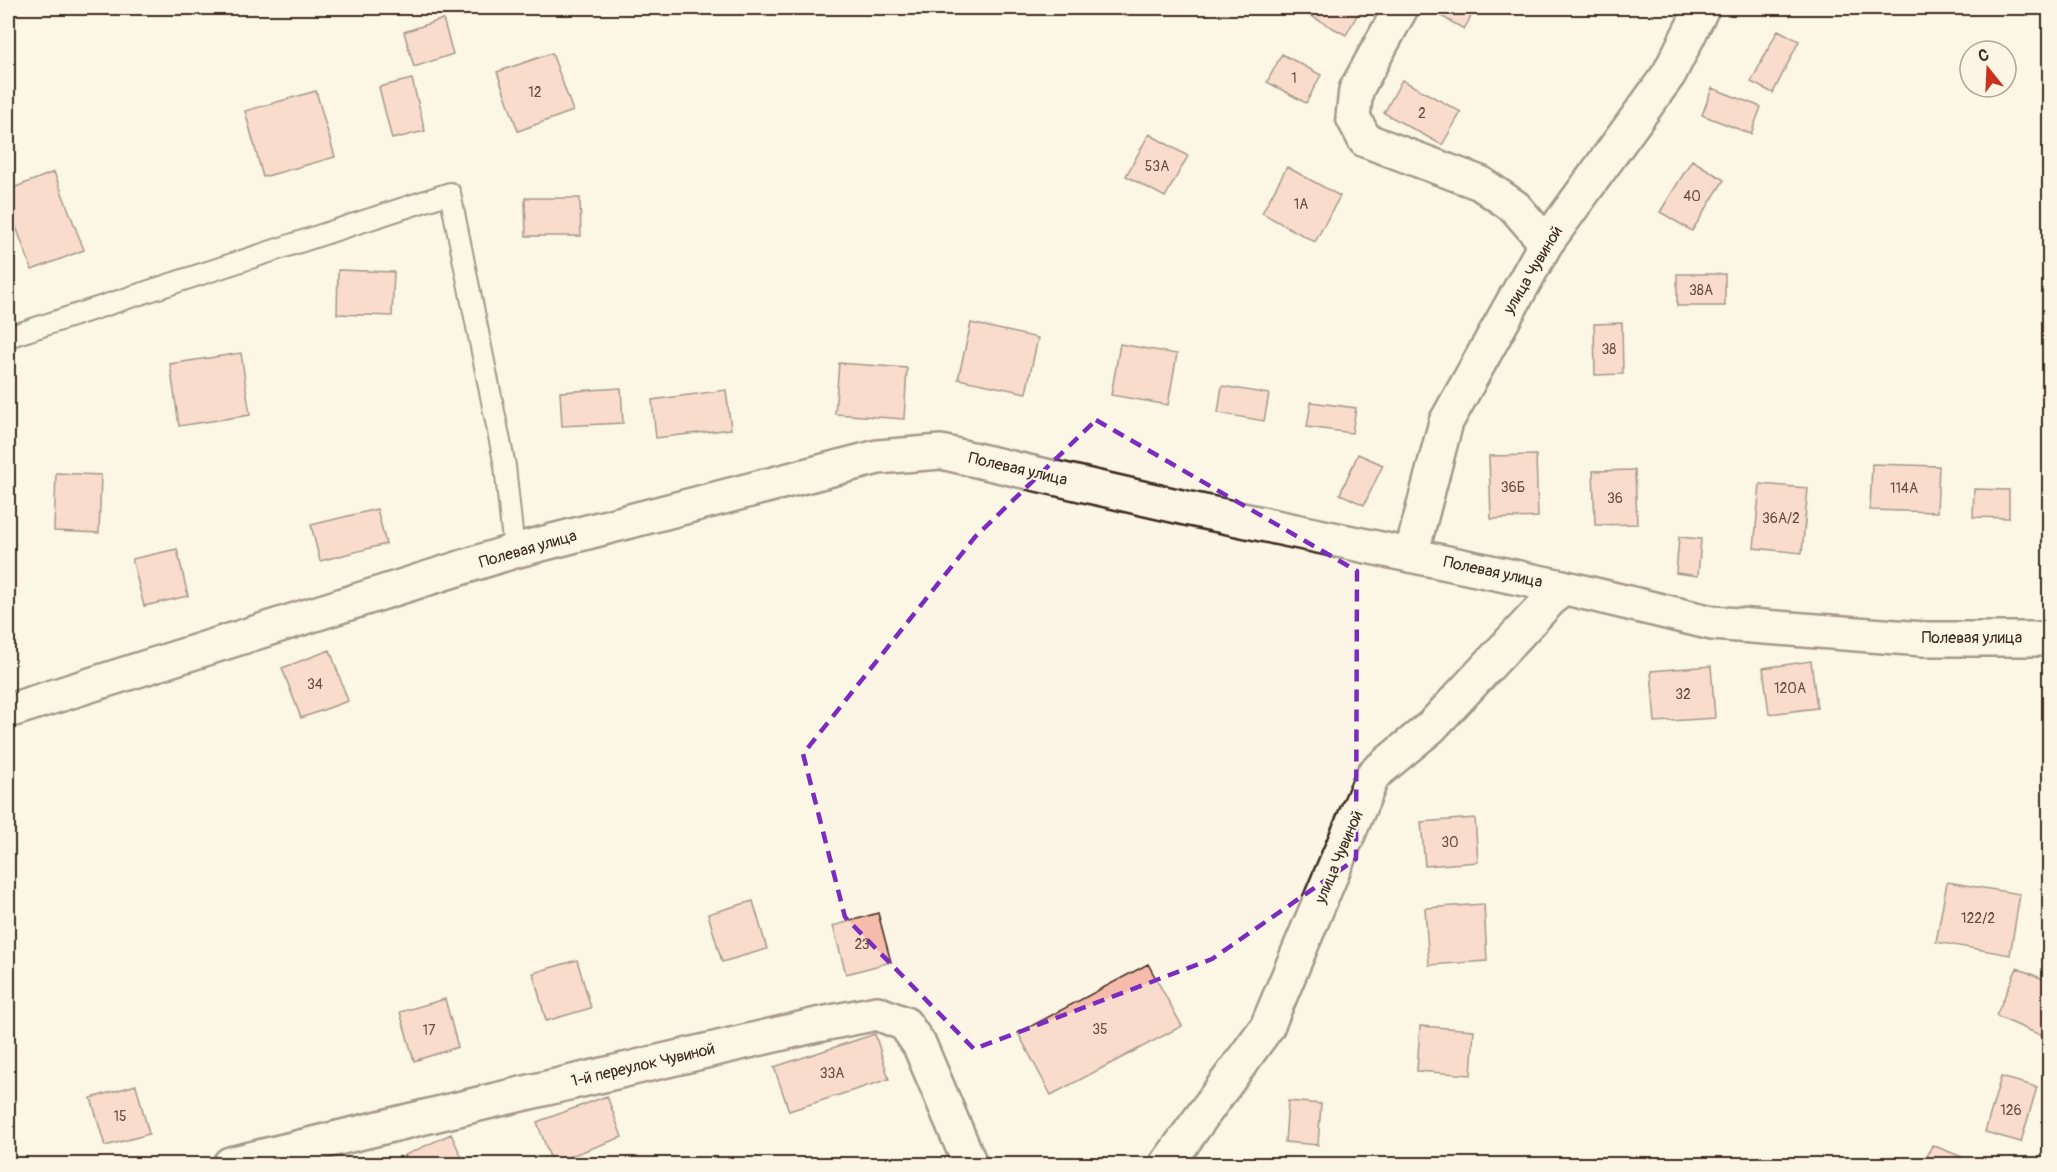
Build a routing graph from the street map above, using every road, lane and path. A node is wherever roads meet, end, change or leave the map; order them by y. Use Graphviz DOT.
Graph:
graph roads {
  1 [pos="1401,8"];
  2 [pos="1702,8"];
  3 [pos="1546,243"];
  4 [pos="8,337"];
  5 [pos="514,551"];
  6 [pos="1411,555"];
  7 [pos="1562,587"];
  8 [pos="2049,639"];
  9 [pos="8,711"];
  10 [pos="230,1164"];
  11 [pos="970,1164"];
  12 [pos="1167,1164"];
  1 -- 3 [label="street"];
  2 -- 3 [label="street, улица Чувиной"];
  3 -- 6 [label="street, улица Чувиной"];
  4 -- 5 [label="lane"];
  5 -- 6 [label="street, Полевая улица"];
  5 -- 9 [label="street, Полевая улица"];
  6 -- 7 [label="street, Полевая улица"];
  7 -- 8 [label="street, Полевая улица"];
  7 -- 12 [label="street, улица Чувиной"];
  10 -- 11 [label="street, 1-й переулок Чувиной"];
}
